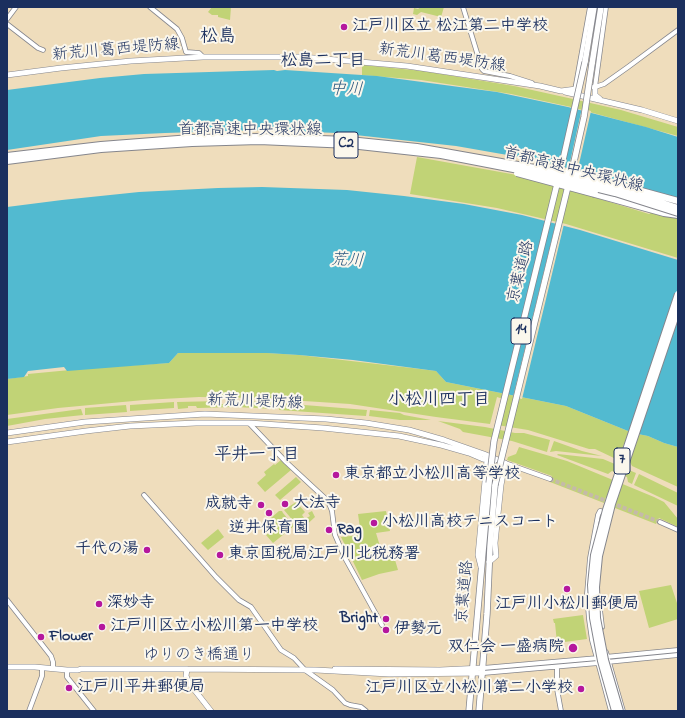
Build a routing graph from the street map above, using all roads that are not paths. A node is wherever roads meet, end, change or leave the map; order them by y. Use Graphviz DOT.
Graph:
graph roads {
  1 [pos="16,7"];
  2 [pos="150,7"];
  3 [pos="463,7"];
  4 [pos="590,7"];
  5 [pos="594,7"];
  6 [pos="600,7"];
  7 [pos="606,7"];
  8 [pos="7,19"];
  9 [pos="7,24"];
  10 [pos="678,30"];
  11 [pos="43,50"];
  12 [pos="203,57"];
  13 [pos="7,75"];
  14 [pos="540,86"];
  15 [pos="594,87"];
  16 [pos="576,89"];
  17 [pos="561,91"];
  18 [pos="614,104"];
  19 [pos="678,121"];
  20 [pos="7,156"];
  21 [pos="7,161"];
  22 [pos="535,168"];
  23 [pos="678,201"];
  24 [pos="678,208"];
  25 [pos="678,214"];
  26 [pos="678,294"];
  27 [pos="678,309"];
  28 [pos="249,424"];
  29 [pos="7,433"];
  30 [pos="7,442"];
  31 [pos="469,453"];
  32 [pos="482,453"];
  33 [pos="489,458"];
  34 [pos="505,463"];
  35 [pos="550,479"];
  36 [pos="144,495"];
  37 [pos="660,522"];
  38 [pos="678,530"];
  39 [pos="489,562"];
  40 [pos="481,568"];
  41 [pos="7,600"];
  42 [pos="382,625"];
  43 [pos="678,650"];
  44 [pos="678,655"];
  45 [pos="596,658"];
  46 [pos="608,659"];
  47 [pos="597,663"];
  48 [pos="557,667"];
  49 [pos="7,668"];
  50 [pos="42,668"];
  51 [pos="54,668"];
  52 [pos="81,669"];
  53 [pos="186,669"];
  54 [pos="67,670"];
  55 [pos="305,670"];
  56 [pos="483,671"];
  57 [pos="473,672"];
  58 [pos="29,711"];
  59 [pos="94,711"];
  60 [pos="211,711"];
  61 [pos="366,711"];
  62 [pos="469,711"];
  63 [pos="479,711"];
  64 [pos="561,711"];
  65 [pos="611,711"];
  66 [pos="615,711"];
  67 [pos="620,711"];
  68 [pos="623,711"];
  1 -- 8 [label="street"];
  2 -- 12 [label="street"];
  3 -- 14 [label="street"];
  4 -- 16 [label="street"];
  5 -- 40 [label="highway, 京葉道路 / 14, bridge"];
  6 -- 39 [label="highway, 京葉道路 / 14, bridge"];
  7 -- 15 [label="street"];
  9 -- 11 [label="street"];
  10 -- 15 [label="street"];
  12 -- 13 [label="main road, 新荒川葛西堤防線"];
  12 -- 14 [label="main road, 新荒川葛西堤防線"];
  14 -- 17 [label="main road, 新荒川葛西堤防線"];
  15 -- 18 [label="main road, 新荒川葛西堤防線"];
  16 -- 17 [label="main road, 新荒川葛西堤防線"];
  17 -- 18 [label="main road, 新荒川葛西堤防線"];
  18 -- 19 [label="main road, 新荒川葛西堤防線"];
  20 -- 22 [label="highway, 首都高速中央環状線 / C2, bridge"];
  21 -- 25 [label="highway, 首都高速中央環状線 / C2, bridge"];
  22 -- 23 [label="highway, bridge"];
  22 -- 24 [label="highway, 首都高速中央環状線 / C2, bridge"];
  26 -- 66 [label="highway, 7, bridge"];
  27 -- 67 [label="highway, 7, bridge"];
  28 -- 30 [label="main road, 新荒川堤防線"];
  28 -- 31 [label="main road, 新荒川堤防線"];
  28 -- 42 [label="street"];
  29 -- 32 [label="main road, 新荒川堤防線"];
  31 -- 32 [label="main road"];
  31 -- 33 [label="main road, 新荒川堤防線"];
  32 -- 33 [label="main road, 新荒川堤防線"];
  33 -- 34 [label="main road, 新荒川堤防線"];
  33 -- 40 [label="main road"];
  34 -- 35 [label="street, 新荒川堤防線"];
  34 -- 39 [label="main road"];
  36 -- 55 [label="street"];
  37 -- 38 [label="street"];
  39 -- 56 [label="highway, 京葉道路 / 14"];
  40 -- 57 [label="highway, 京葉道路 / 14"];
  41 -- 51 [label="street"];
  43 -- 46 [label="street"];
  44 -- 46 [label="street"];
  45 -- 46 [label="street"];
  45 -- 46 [label="street"];
  45 -- 47 [label="street"];
  45 -- 56 [label="street"];
  46 -- 47 [label="street"];
  46 -- 68 [label="street"];
  47 -- 48 [label="street"];
  47 -- 65 [label="street"];
  48 -- 56 [label="street"];
  48 -- 64 [label="street"];
  49 -- 50 [label="main road"];
  50 -- 51 [label="main road"];
  50 -- 58 [label="street"];
  51 -- 52 [label="main road"];
  51 -- 54 [label="main road"];
  52 -- 53 [label="main road, ゆりのき橋通り"];
  52 -- 54 [label="main road"];
  53 -- 55 [label="main road, ゆりのき橋通り"];
  53 -- 60 [label="main road"];
  54 -- 59 [label="street"];
  55 -- 57 [label="main road, ゆりのき橋通り"];
  55 -- 61 [label="street"];
  56 -- 57 [label="main road, ゆりのき橋通り"];
  56 -- 63 [label="highway, 京葉道路 / 14"];
  57 -- 62 [label="highway, 京葉道路 / 14"];
}
